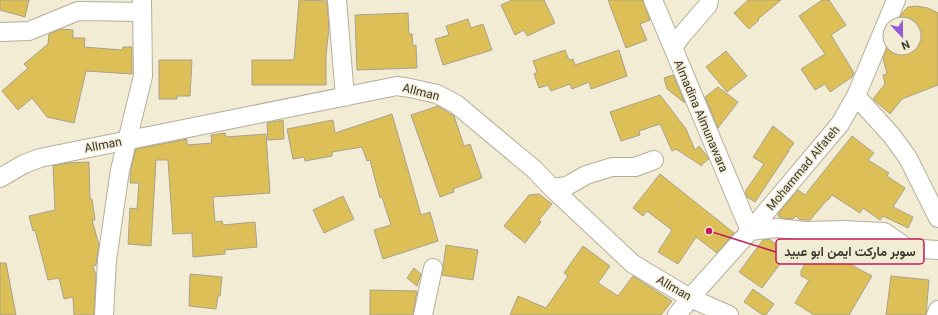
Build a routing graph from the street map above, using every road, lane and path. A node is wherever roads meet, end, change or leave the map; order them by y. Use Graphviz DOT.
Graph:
graph roads {
  1 [pos="653,0"];
  2 [pos="709,0"];
  3 [pos="896,0"];
  4 [pos="340,1"];
  5 [pos="142,6"];
  6 [pos="0,32"];
  7 [pos="673,48"];
  8 [pos="856,96"];
  9 [pos="345,97"];
  10 [pos="127,140"];
  11 [pos="654,160"];
  12 [pos="0,178"];
  13 [pos="552,188"];
  14 [pos="938,218"];
  15 [pos="750,231"];
  16 [pos="938,250"];
  17 [pos="433,268"];
  18 [pos="690,298"];
  19 [pos="938,310"];
  20 [pos="104,315"];
  21 [pos="423,315"];
  22 [pos="677,315"];
  23 [pos="729,315"];
  24 [pos="936,315"];
  1 -- 7 [label="street, Almadina Almunawara"];
  2 -- 7 [label="street"];
  3 -- 8 [label="street, Mohammad Alfateh"];
  4 -- 9 [label="street"];
  5 -- 6 [label="street"];
  5 -- 10 [label="street"];
  7 -- 15 [label="street, Almadina Almunawara"];
  8 -- 14 [label="street"];
  8 -- 15 [label="street, Mohammad Alfateh"];
  9 -- 10 [label="street, AlIman"];
  9 -- 13 [label="street, AlIman"];
  10 -- 12 [label="street, AlIman"];
  10 -- 20 [label="street"];
  11 -- 13 [label="street"];
  13 -- 18 [label="street, AlIman"];
  15 -- 16 [label="street"];
  15 -- 18 [label="street, Mohammad Alfateh"];
  17 -- 21 [label="street"];
  18 -- 22 [label="street, Mohammad Alfateh"];
  18 -- 23 [label="street, AlIman"];
  19 -- 24 [label="street"];
}
